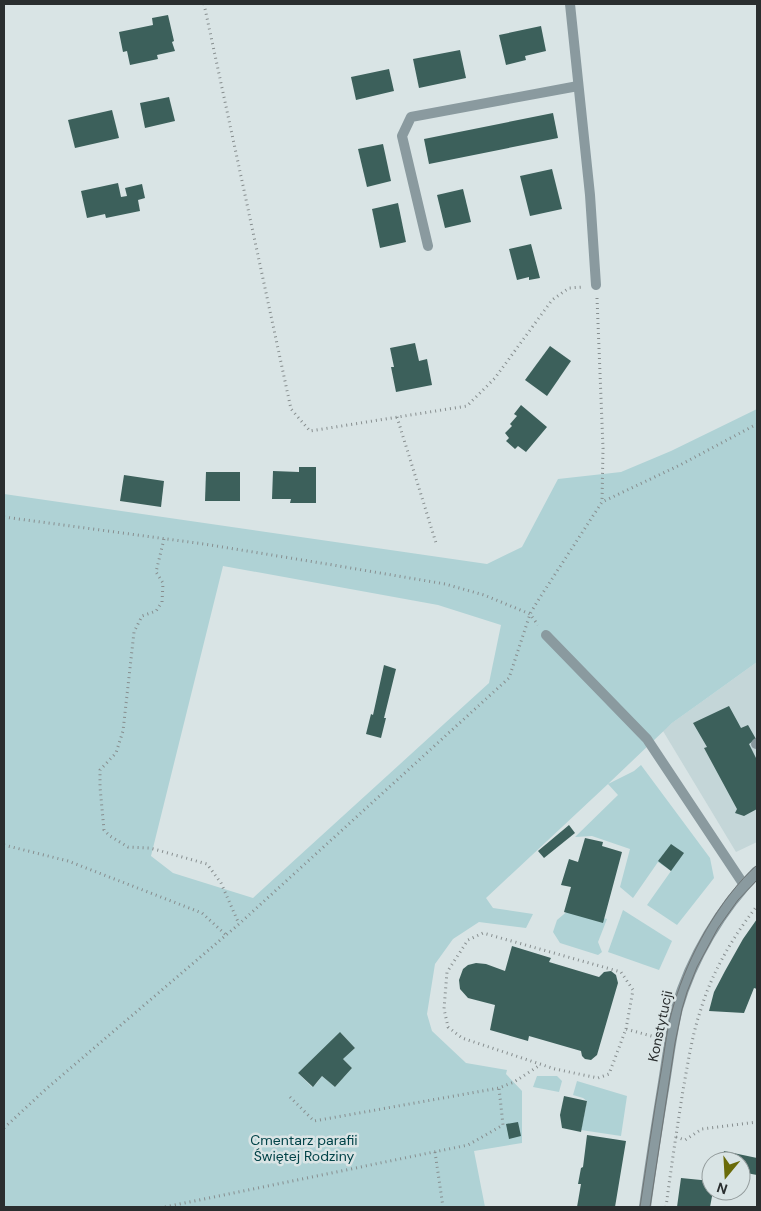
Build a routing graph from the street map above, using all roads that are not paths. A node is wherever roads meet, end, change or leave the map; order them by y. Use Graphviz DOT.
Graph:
graph roads {
  1 [pos="570,4"];
  2 [pos="578,86"];
  3 [pos="428,246"];
  4 [pos="596,285"];
  5 [pos="546,635"];
  6 [pos="757,872"];
  7 [pos="744,885"];
  8 [pos="645,1207"];
  1 -- 2 [label="lane"];
  2 -- 3 [label="lane"];
  2 -- 4 [label="lane"];
  5 -- 7 [label="lane"];
  6 -- 7 [label="street, Konstytucji"];
  7 -- 8 [label="street, Konstytucji"];
}
